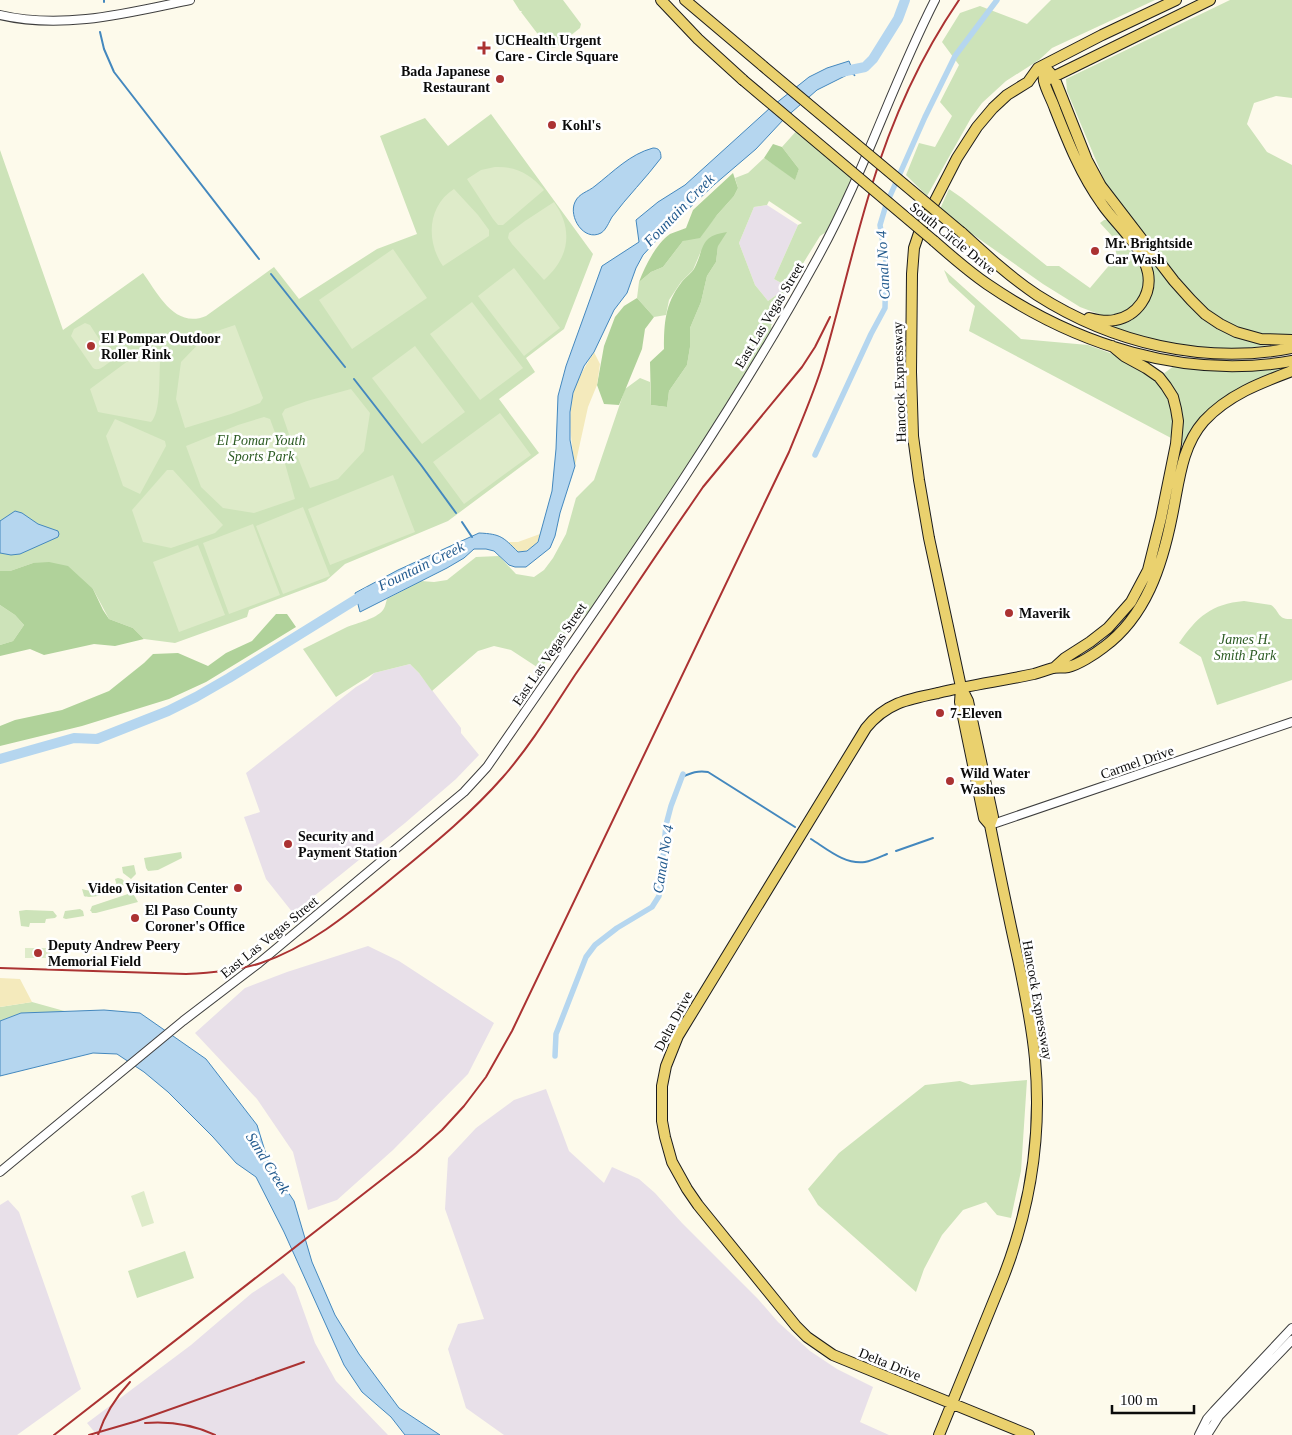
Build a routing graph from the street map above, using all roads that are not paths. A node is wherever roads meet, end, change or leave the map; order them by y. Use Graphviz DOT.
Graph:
graph roads {
  1 [pos="190,0"];
  2 [pos="661,0"];
  3 [pos="685,0"];
  4 [pos="935,0"];
  5 [pos="1176,0"];
  6 [pos="1210,0"];
  7 [pos="0,16"];
  8 [pos="1044,66"];
  9 [pos="1054,77"];
  10 [pos="1028,82"];
  11 [pos="1044,82"];
  12 [pos="1071,314"];
  13 [pos="1292,340"];
  14 [pos="1112,346"];
  15 [pos="1292,348"];
  16 [pos="1292,362"];
  17 [pos="1292,371"];
  18 [pos="1161,518"];
  19 [pos="1167,537"];
  20 [pos="1054,668"];
  21 [pos="961,687"];
  22 [pos="1292,722"];
  23 [pos="990,826"];
  24 [pos="0,1172"];
  25 [pos="1292,1328"];
  26 [pos="1292,1340"];
  27 [pos="952,1404"];
  28 [pos="939,1435"];
  29 [pos="1029,1435"];
  30 [pos="1199,1435"];
  31 [pos="1207,1435"];
  1 -- 7 [label="street"];
  2 -- 14 [label="main road, South Circle Drive, bridge"];
  3 -- 12 [label="main road, South Circle Drive, bridge"];
  4 -- 24 [label="street, East Las Vegas Street"];
  5 -- 8 [label="main road, Hancock Expressway"];
  6 -- 9 [label="main road"];
  8 -- 9 [label="main road"];
  8 -- 10 [label="main road, Hancock Expressway"];
  8 -- 11 [label="main road"];
  9 -- 11 [label="main road"];
  9 -- 13 [label="main road"];
  10 -- 11 [label="main road"];
  10 -- 21 [label="main road, Hancock Expressway"];
  11 -- 12 [label="main road"];
  12 -- 15 [label="main road, South Circle Drive"];
  14 -- 16 [label="main road, South Circle Drive"];
  14 -- 18 [label="main road"];
  17 -- 19 [label="main road, Delta Drive"];
  18 -- 19 [label="main road"];
  18 -- 20 [label="main road"];
  19 -- 20 [label="main road, Delta Drive"];
  20 -- 21 [label="main road, Delta Drive"];
  21 -- 23 [label="main road, Hancock Expressway"];
  21 -- 27 [label="main road, Delta Drive"];
  22 -- 23 [label="street, Carmel Drive"];
  23 -- 27 [label="main road, Hancock Expressway"];
  25 -- 30 [label="street"];
  26 -- 31 [label="street"];
  27 -- 28 [label="main road, Hancock Expressway"];
  27 -- 29 [label="main road, Delta Drive"];
}
